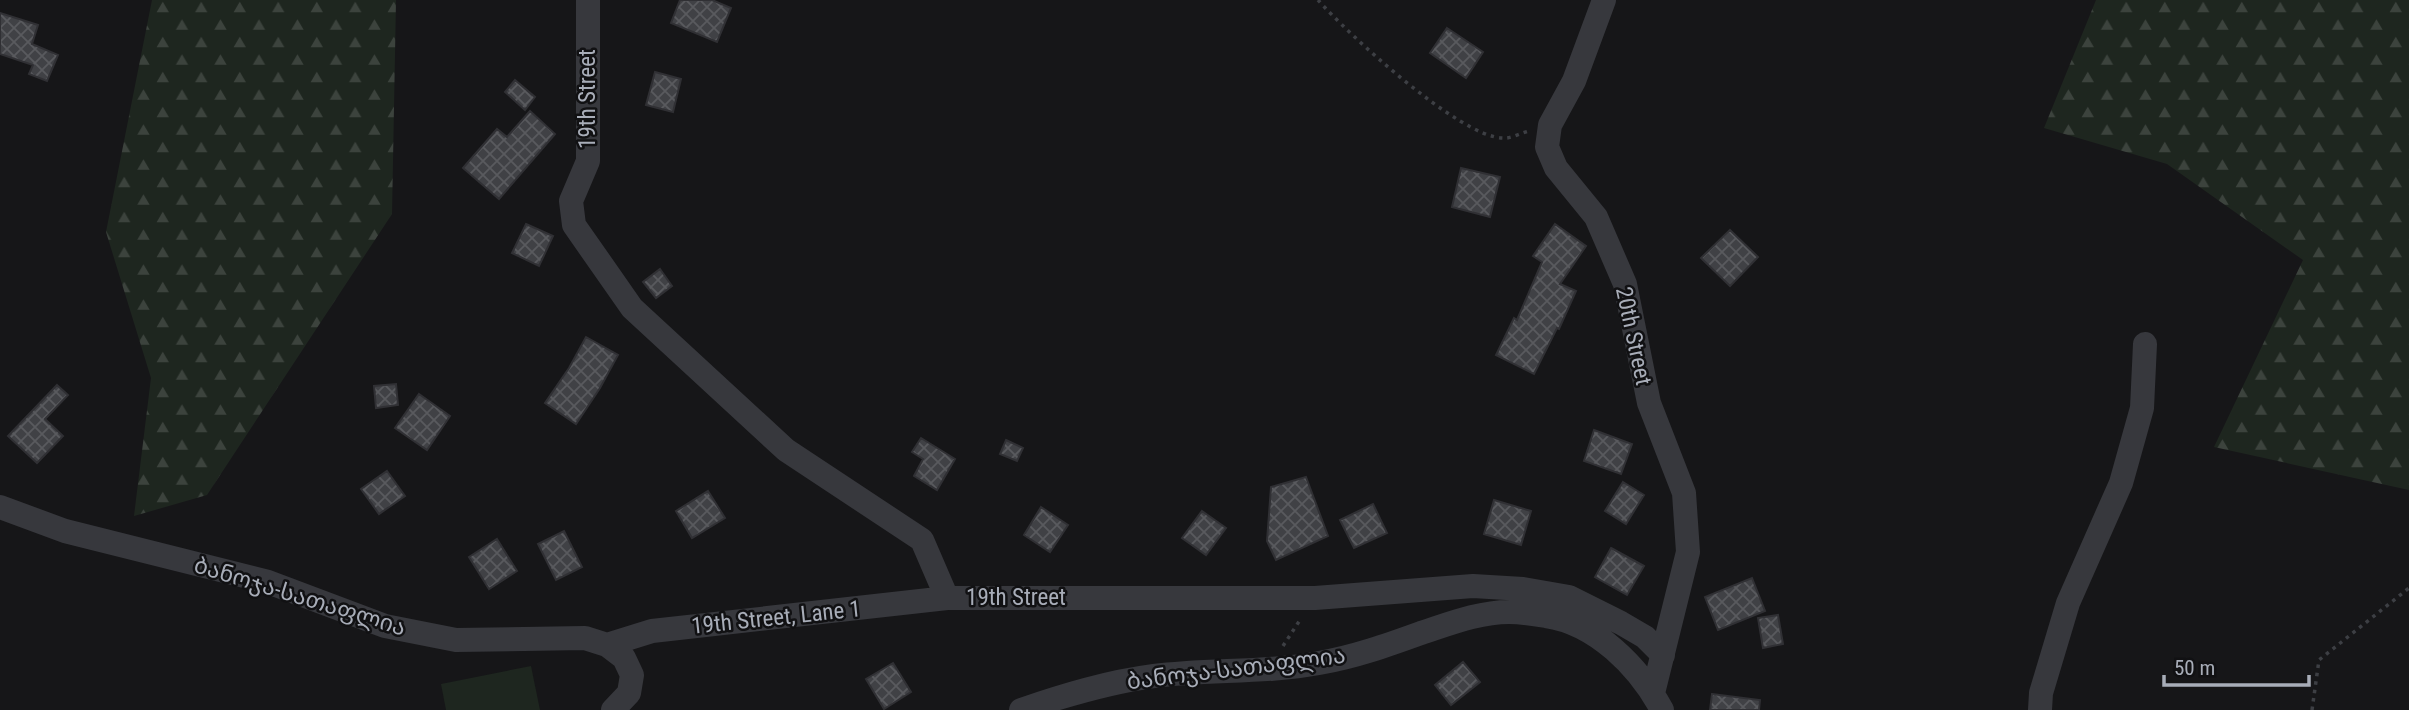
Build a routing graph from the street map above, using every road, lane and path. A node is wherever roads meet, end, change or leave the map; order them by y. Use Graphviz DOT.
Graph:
graph roads {
  1 [pos="588,0"];
  2 [pos="1318,0"];
  3 [pos="1604,0"];
  4 [pos="1550,125"];
  5 [pos="2145,344"];
  6 [pos="0,507"];
  7 [pos="2409,588"];
  8 [pos="947,598"];
  9 [pos="1315,598"];
  10 [pos="607,645"];
  11 [pos="1663,655"];
  12 [pos="1268,669"];
  13 [pos="1657,701"];
  14 [pos="613,710"];
  15 [pos="1021,710"];
  16 [pos="2040,710"];
  17 [pos="2312,710"];
  1 -- 8 [label="street, 19th Street"];
  2 -- 4 [label="path"];
  3 -- 4 [label="street"];
  4 -- 11 [label="street, 20th Street"];
  5 -- 16 [label="street"];
  6 -- 10 [label="street, ბანოჯა-სათაფლია"];
  7 -- 17 [label="path"];
  8 -- 9 [label="street, 19th Street"];
  8 -- 10 [label="street, 19th Street, Lane 1"];
  9 -- 11 [label="street, 19th Street"];
  9 -- 12 [label="path"];
  10 -- 14 [label="street"];
  11 -- 13 [label="street, 20th Street"];
  12 -- 13 [label="street, ბანოჯა-სათაფლია"];
  12 -- 15 [label="street, ბანოჯა-სათაფლია"];
}
